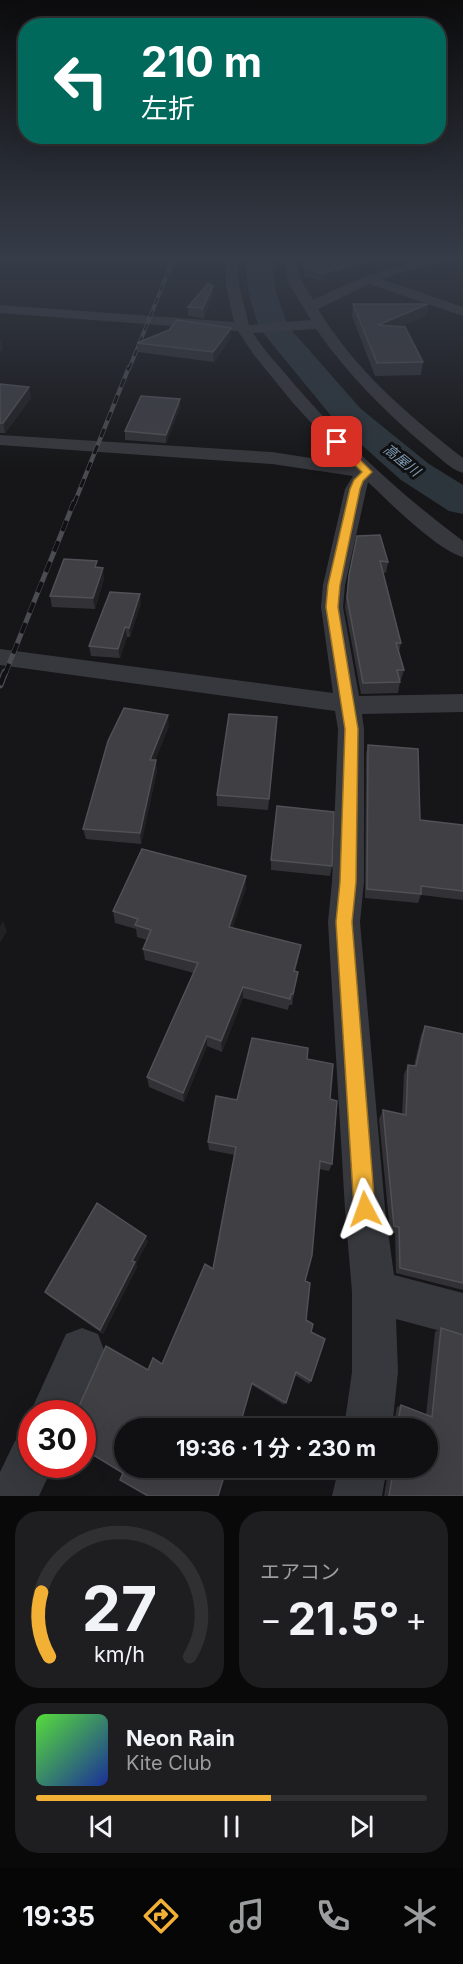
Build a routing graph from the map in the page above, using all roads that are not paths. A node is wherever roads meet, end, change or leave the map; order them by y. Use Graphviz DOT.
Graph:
graph roads {
  1 [pos="249,330"];
  2 [pos="321,330"];
  3 [pos="0,440"];
  4 [pos="463,467"];
  5 [pos="367,472"];
  6 [pos="463,551"];
  7 [pos="0,657"];
  8 [pos="463,703"];
  9 [pos="348,704"];
  10 [pos="374,1292"];
  11 [pos="463,1315"];
  12 [pos="82,1350"];
  13 [pos="59,1400"];
  14 [pos="369,1418"];
  15 [pos="23,1478"];
  16 [pos="361,1478"];
  17 [pos="14,1496"];
  18 [pos="357,1496"];
  1 -- 5 [label="street"];
  2 -- 4 [label="street"];
  3 -- 5 [label="street"];
  5 -- 6 [label="street"];
  5 -- 9 [label="street"];
  7 -- 9 [label="street"];
  8 -- 9 [label="street"];
  9 -- 10 [label="street"];
  10 -- 11 [label="street"];
  10 -- 14 [label="street"];
  12 -- 13 [label="street"];
  15 -- 17 [label="street"];
  16 -- 18 [label="street"];
}
